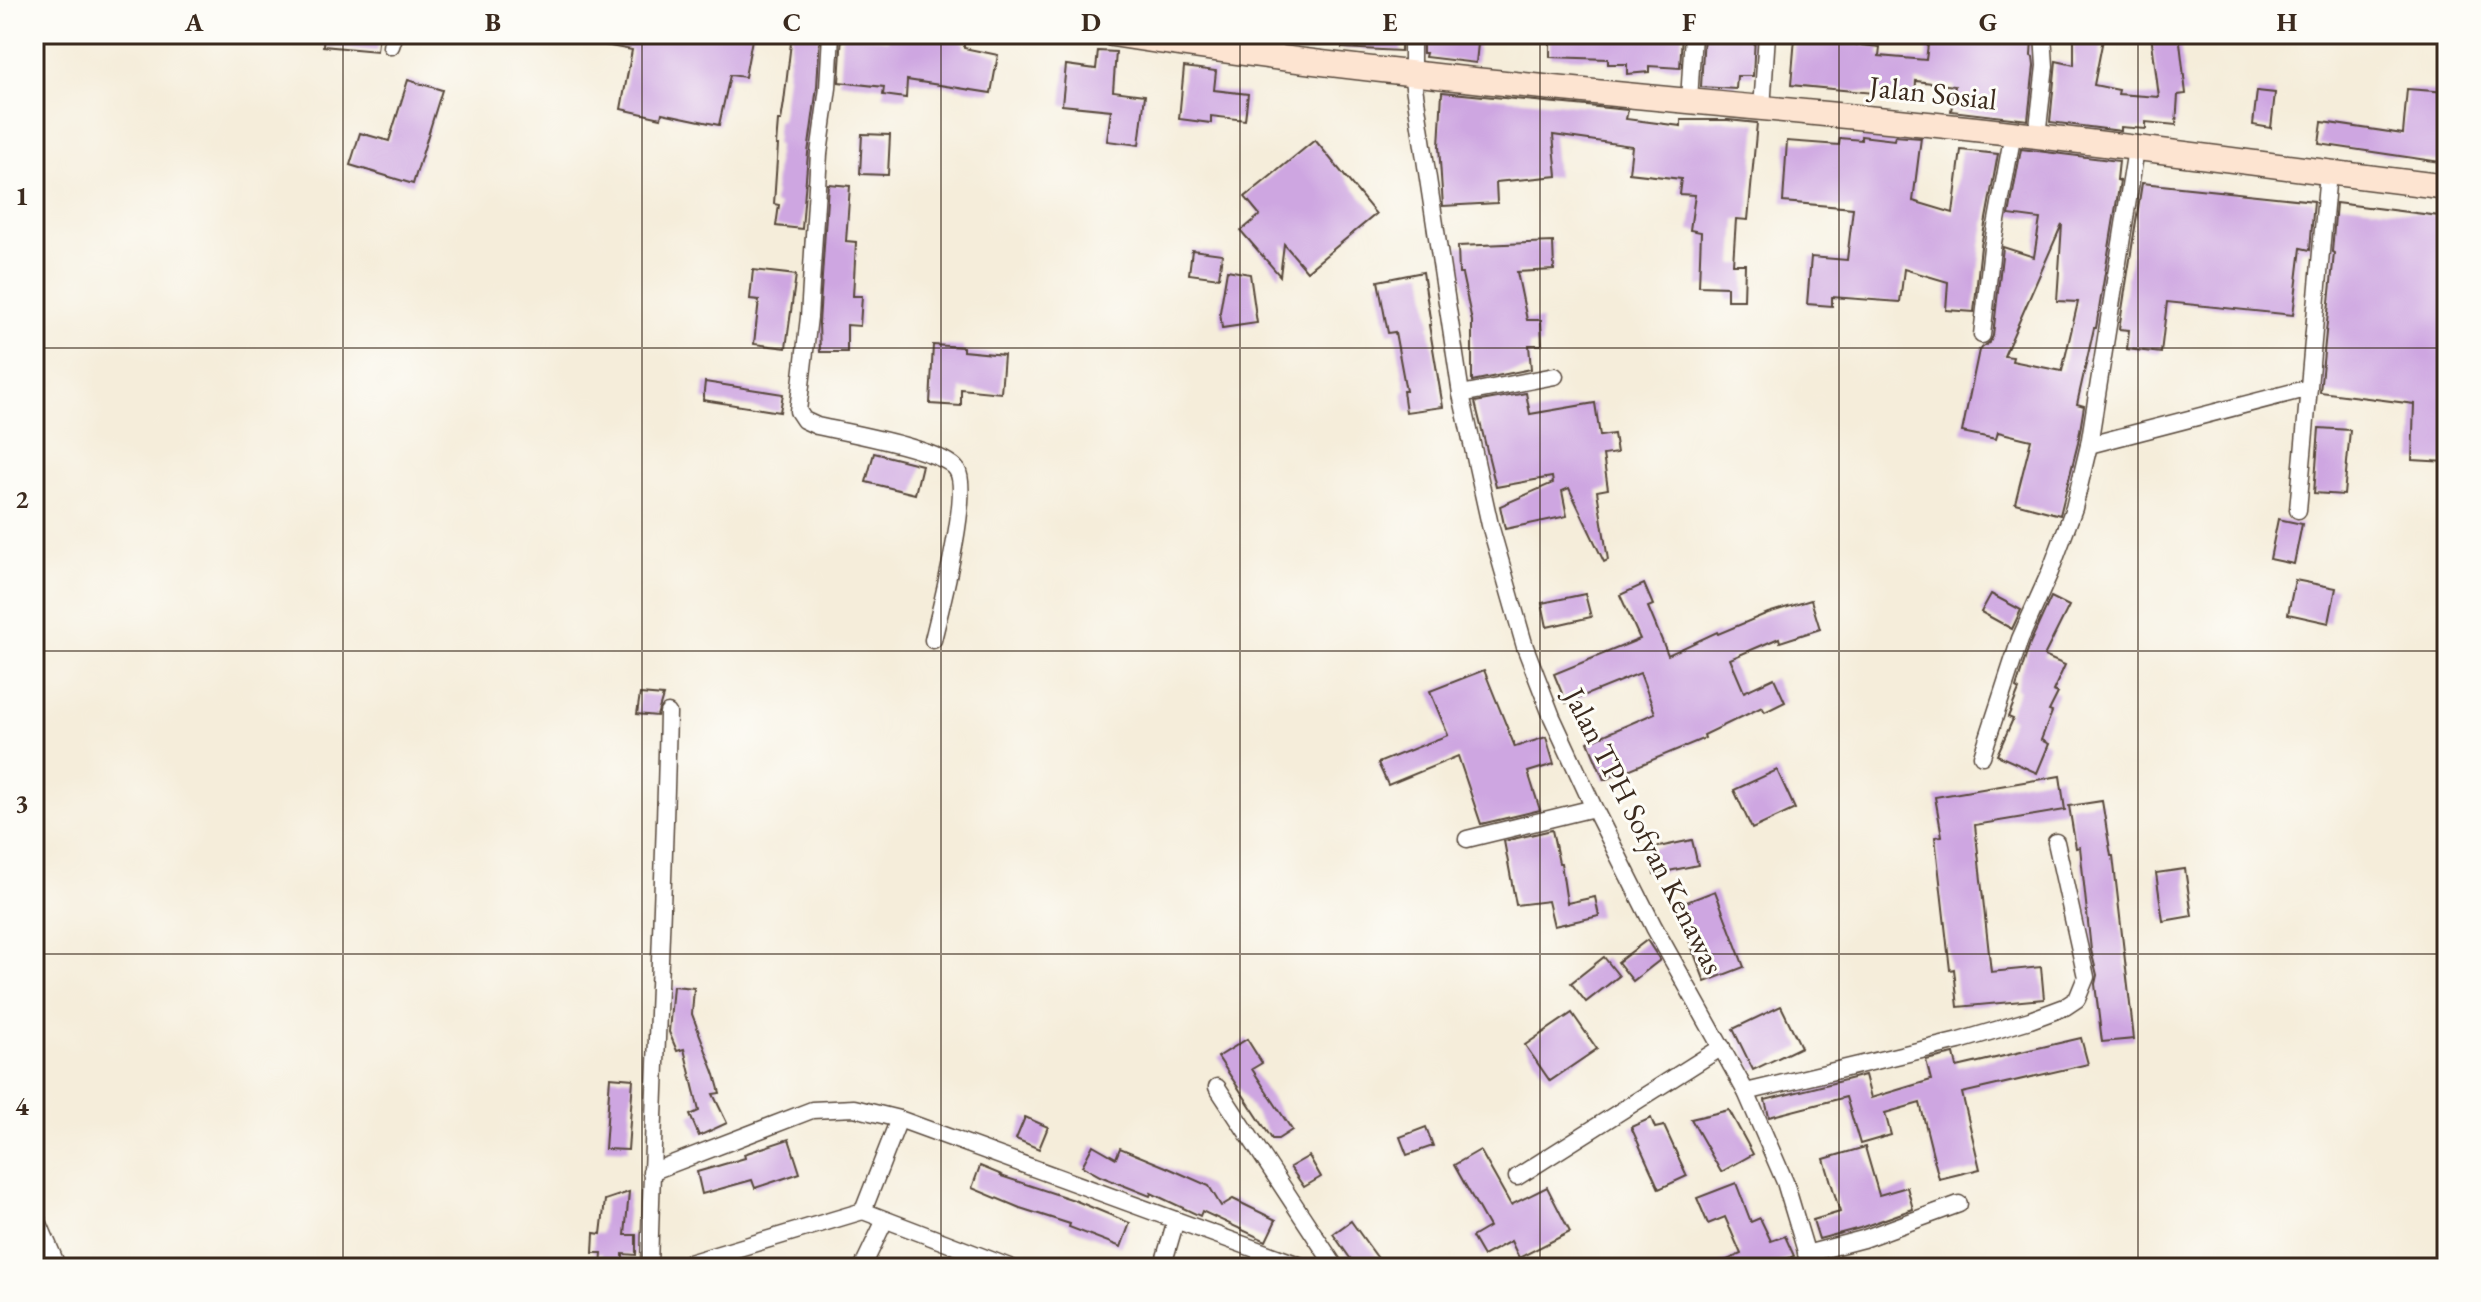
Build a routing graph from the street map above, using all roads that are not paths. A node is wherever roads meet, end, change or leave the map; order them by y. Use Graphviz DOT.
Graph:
graph roads {
  1 [pos="831,34"];
  2 [pos="1112,34"];
  3 [pos="1412,34"];
  4 [pos="1693,34"];
  5 [pos="1767,34"];
  6 [pos="2043,34"];
  7 [pos="1412,74"];
  8 [pos="1689,101"];
  9 [pos="1762,109"];
  10 [pos="2025,135"];
  11 [pos="2136,149"];
  12 [pos="2328,173"];
  13 [pos="2447,187"];
  14 [pos="1982,335"];
  15 [pos="1555,376"];
  16 [pos="2309,388"];
  17 [pos="1461,394"];
  18 [pos="2089,445"];
  19 [pos="2298,510"];
  20 [pos="933,640"];
  21 [pos="668,713"];
  22 [pos="1982,756"];
  23 [pos="1594,808"];
  24 [pos="1467,839"];
  25 [pos="2056,842"];
  26 [pos="1722,1047"];
  27 [pos="1217,1087"];
  28 [pos="1746,1092"];
  29 [pos="899,1119"];
  30 [pos="651,1172"];
  31 [pos="1517,1177"];
  32 [pos="1959,1204"];
  33 [pos="863,1211"];
  34 [pos="34,1212"];
  35 [pos="885,1220"];
  36 [pos="1176,1220"];
  37 [pos="726,1260"];
  38 [pos="967,1260"];
  39 [pos="1809,1261"];
  40 [pos="58,1268"];
  41 [pos="649,1268"];
  42 [pos="672,1268"];
  43 [pos="862,1268"];
  44 [pos="1012,1268"];
  45 [pos="1162,1268"];
  46 [pos="1307,1268"];
  47 [pos="1336,1268"];
  1 -- 20 [label="street"];
  2 -- 7 [label="street, Jalan Sosial"];
  3 -- 7 [label="street, Jalan TPH Sofyan Kenawas"];
  4 -- 8 [label="street"];
  5 -- 9 [label="street"];
  6 -- 10 [label="street"];
  7 -- 8 [label="street, Jalan Sosial"];
  7 -- 17 [label="street, Jalan TPH Sofyan Kenawas"];
  8 -- 9 [label="street, Jalan Sosial"];
  9 -- 10 [label="street, Jalan Sosial"];
  10 -- 11 [label="street, Jalan Sosial"];
  10 -- 14 [label="street"];
  11 -- 12 [label="street, Jalan Sosial"];
  11 -- 18 [label="street"];
  12 -- 13 [label="street, Jalan Sosial"];
  12 -- 16 [label="street"];
  15 -- 17 [label="street"];
  16 -- 18 [label="street"];
  16 -- 19 [label="street"];
  17 -- 23 [label="street, Jalan TPH Sofyan Kenawas"];
  18 -- 22 [label="street"];
  21 -- 30 [label="street"];
  23 -- 24 [label="street"];
  23 -- 26 [label="street, Jalan TPH Sofyan Kenawas"];
  25 -- 28 [label="street"];
  26 -- 28 [label="street, Jalan TPH Sofyan Kenawas"];
  26 -- 31 [label="street"];
  27 -- 47 [label="street"];
  28 -- 39 [label="street, Jalan TPH Sofyan Kenawas"];
  29 -- 30 [label="street"];
  29 -- 33 [label="street"];
  29 -- 36 [label="street"];
  30 -- 41 [label="street"];
  32 -- 39 [label="street"];
  33 -- 35 [label="street"];
  33 -- 37 [label="street"];
  34 -- 40 [label="street"];
  35 -- 38 [label="street"];
  35 -- 43 [label="street"];
  36 -- 45 [label="street"];
  36 -- 46 [label="street"];
  37 -- 42 [label="street"];
  38 -- 44 [label="street"];
}
